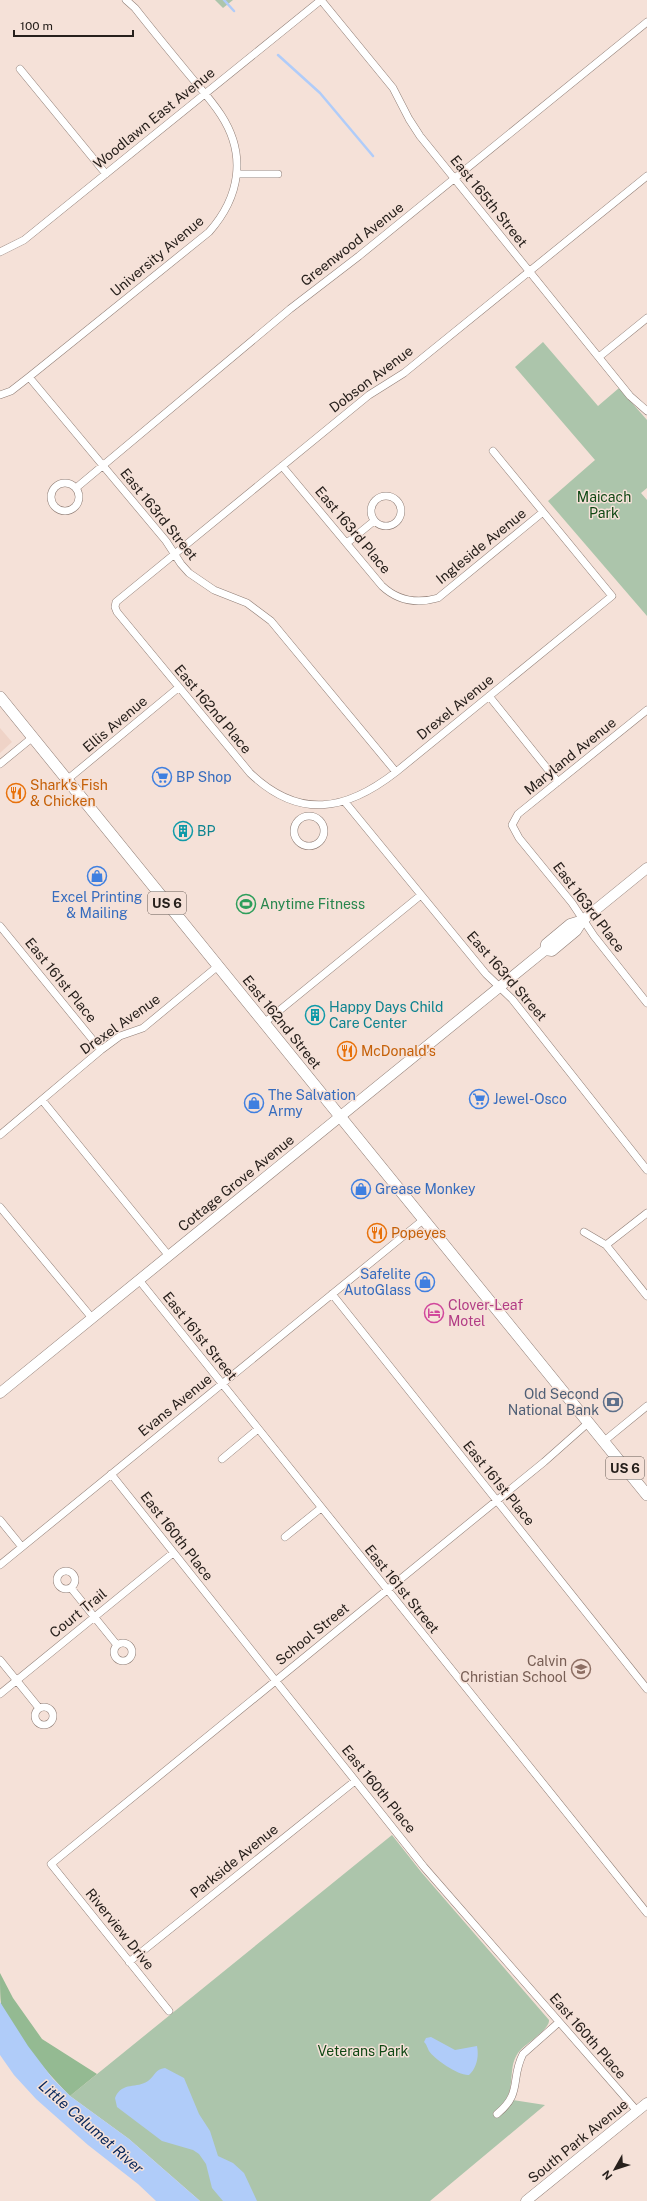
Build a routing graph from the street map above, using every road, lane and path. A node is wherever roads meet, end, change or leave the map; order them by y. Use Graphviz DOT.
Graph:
graph roads {
  1 [pos="126,0"];
  2 [pos="321,0"];
  3 [pos="647,22"];
  4 [pos="20,69"];
  5 [pos="204,94"];
  6 [pos="106,174"];
  7 [pos="238,174"];
  8 [pos="278,174"];
  9 [pos="647,176"];
  10 [pos="455,179"];
  11 [pos="0,252"];
  12 [pos="530,272"];
  13 [pos="647,318"];
  14 [pos="599,357"];
  15 [pos="29,377"];
  16 [pos="0,396"];
  17 [pos="647,411"];
  18 [pos="493,451"];
  19 [pos="103,466"];
  20 [pos="282,466"];
  21 [pos="76,488"];
  22 [pos="543,512"];
  23 [pos="374,521"];
  24 [pos="347,543"];
  25 [pos="174,554"];
  26 [pos="411,601"];
  27 [pos="115,607"];
  28 [pos="178,688"];
  29 [pos="489,696"];
  30 [pos="0,697"];
  31 [pos="647,710"];
  32 [pos="33,737"];
  33 [pos="0,764"];
  34 [pos="396,772"];
  35 [pos="68,779"];
  36 [pos="558,782"];
  37 [pos="344,802"];
  38 [pos="311,804"];
  39 [pos="311,816"];
  40 [pos="512,825"];
  41 [pos="647,868"];
  42 [pos="421,895"];
  43 [pos="583,920"];
  44 [pos="0,926"];
  45 [pos="218,966"];
  46 [pos="500,987"];
  47 [pos="647,1003"];
  48 [pos="264,1023"];
  49 [pos="101,1050"];
  50 [pos="42,1100"];
  51 [pos="339,1117"];
  52 [pos="0,1135"];
  53 [pos="647,1170"];
  54 [pos="0,1207"];
  55 [pos="647,1213"];
  56 [pos="423,1220"];
  57 [pos="584,1232"];
  58 [pos="606,1245"];
  59 [pos="169,1256"];
  60 [pos="139,1280"];
  61 [pos="332,1294"];
  62 [pos="647,1296"];
  63 [pos="92,1318"];
  64 [pos="222,1384"];
  65 [pos="0,1393"];
  66 [pos="647,1406"];
  67 [pos="588,1423"];
  68 [pos="258,1429"];
  69 [pos="603,1442"];
  70 [pos="222,1459"];
  71 [pos="111,1474"];
  72 [pos="647,1495"];
  73 [pos="496,1500"];
  74 [pos="321,1508"];
  75 [pos="0,1520"];
  76 [pos="285,1537"];
  77 [pos="22,1547"];
  78 [pos="173,1553"];
  79 [pos="0,1565"];
  80 [pos="71,1588"];
  81 [pos="387,1590"];
  82 [pos="94,1617"];
  83 [pos="117,1645"];
  84 [pos="0,1660"];
  85 [pos="16,1681"];
  86 [pos="276,1681"];
  87 [pos="647,1689"];
  88 [pos="0,1694"];
  89 [pos="39,1708"];
  90 [pos="355,1781"];
  91 [pos="51,1864"];
  92 [pos="647,1913"];
  93 [pos="129,1962"];
  94 [pos="168,2010"];
  95 [pos="558,2023"];
  96 [pos="647,2103"];
  97 [pos="637,2111"];
  98 [pos="497,2114"];
  99 [pos="526,2201"];
  1 -- 5 [label="street"];
  2 -- 5 [label="street, Woodlawn East Avenue"];
  2 -- 10 [label="street, East 165th Street"];
  3 -- 10 [label="street, Greenwood Avenue"];
  4 -- 6 [label="street"];
  5 -- 6 [label="street, Woodlawn East Avenue"];
  5 -- 7 [label="street"];
  6 -- 11 [label="street, Woodlawn East Avenue"];
  7 -- 8 [label="street"];
  7 -- 15 [label="street, University Avenue"];
  9 -- 12 [label="street, Dobson Avenue"];
  10 -- 12 [label="street, East 165th Street"];
  10 -- 19 [label="street, Greenwood Avenue"];
  12 -- 14 [label="street, East 165th Street"];
  12 -- 20 [label="street, Dobson Avenue"];
  13 -- 14 [label="street"];
  14 -- 17 [label="street, East 165th Street"];
  15 -- 16 [label="street, University Avenue"];
  15 -- 19 [label="street, East 163rd Street"];
  18 -- 22 [label="street"];
  19 -- 21 [label="street, Greenwood Avenue"];
  19 -- 25 [label="street, East 163rd Street"];
  20 -- 24 [label="street, East 163rd Place"];
  20 -- 25 [label="street, Dobson Avenue"];
  22 -- 26 [label="street, Ingleside Avenue"];
  22 -- 29 [label="street, Drexel Avenue"];
  23 -- 23 [label="street"];
  23 -- 24 [label="street"];
  24 -- 26 [label="street, East 163rd Place"];
  25 -- 27 [label="street, Dobson Avenue"];
  25 -- 34 [label="street, East 163rd Street"];
  27 -- 28 [label="street, East 162nd Place"];
  28 -- 35 [label="street, Ellis Avenue"];
  28 -- 38 [label="street, East 162nd Place"];
  29 -- 34 [label="street, Drexel Avenue"];
  29 -- 36 [label="street"];
  30 -- 32 [label="main road, East 162nd Street / US 6"];
  31 -- 36 [label="street, Maryland Avenue"];
  32 -- 33 [label="street"];
  32 -- 35 [label="main road, East 162nd Street / US 6"];
  34 -- 37 [label="street, Drexel Avenue"];
  35 -- 45 [label="main road, East 162nd Street / US 6"];
  36 -- 40 [label="street, Maryland Avenue"];
  37 -- 38 [label="street, Drexel Avenue"];
  37 -- 42 [label="street, East 163rd Street"];
  38 -- 39 [label="street"];
  39 -- 39 [label="street"];
  40 -- 43 [label="street, East 163rd Place"];
  41 -- 43 [label="street, Cottage Grove Avenue"];
  42 -- 46 [label="street, East 163rd Street"];
  42 -- 48 [label="street"];
  43 -- 46 [label="street, Cottage Grove Avenue"];
  43 -- 47 [label="street, East 163rd Place"];
  44 -- 49 [label="street, East 161st Place"];
  45 -- 48 [label="main road, East 162nd Street / US 6"];
  45 -- 49 [label="street, Drexel Avenue"];
  46 -- 51 [label="street, Cottage Grove Avenue"];
  46 -- 53 [label="street, East 163rd Street"];
  48 -- 51 [label="main road, East 162nd Street / US 6"];
  49 -- 50 [label="street, Drexel Avenue"];
  50 -- 52 [label="street, Drexel Avenue"];
  50 -- 59 [label="street"];
  51 -- 56 [label="main road, East 162nd Street / US 6"];
  51 -- 59 [label="street, Cottage Grove Avenue"];
  54 -- 63 [label="street"];
  55 -- 58 [label="street"];
  56 -- 61 [label="street, Evans Avenue"];
  56 -- 67 [label="main road, East 162nd Street / US 6"];
  57 -- 58 [label="street"];
  58 -- 62 [label="street"];
  59 -- 60 [label="street, Cottage Grove Avenue"];
  60 -- 63 [label="street, Cottage Grove Avenue"];
  60 -- 64 [label="street, East 161st Street"];
  61 -- 64 [label="street, Evans Avenue"];
  61 -- 73 [label="street, East 161st Place"];
  63 -- 65 [label="street, Cottage Grove Avenue"];
  64 -- 68 [label="street, East 161st Street"];
  64 -- 71 [label="street, Evans Avenue"];
  66 -- 69 [label="street"];
  67 -- 69 [label="main road, East 162nd Street / US 6"];
  67 -- 73 [label="street, School Street"];
  68 -- 70 [label="street"];
  68 -- 74 [label="street, East 161st Street"];
  69 -- 72 [label="main road, East 162nd Street / US 6"];
  71 -- 77 [label="street, Evans Avenue"];
  71 -- 78 [label="street, East 160th Place"];
  73 -- 81 [label="street, School Street"];
  73 -- 87 [label="street, East 161st Place"];
  74 -- 76 [label="street"];
  74 -- 81 [label="street, East 161st Street"];
  75 -- 77 [label="street"];
  77 -- 79 [label="street, Evans Avenue"];
  78 -- 82 [label="street, Court Trail"];
  78 -- 86 [label="street, East 160th Place"];
  80 -- 82 [label="street"];
  81 -- 86 [label="street, School Street"];
  81 -- 92 [label="street, East 161st Street"];
  82 -- 83 [label="street"];
  82 -- 85 [label="street, Court Trail"];
  84 -- 85 [label="street"];
  85 -- 88 [label="street, Court Trail"];
  85 -- 89 [label="street"];
  86 -- 90 [label="street, East 160th Place"];
  86 -- 91 [label="street, School Street"];
  90 -- 93 [label="street, Parkside Avenue"];
  90 -- 95 [label="street, East 160th Place"];
  91 -- 93 [label="street, Riverview Drive"];
  93 -- 94 [label="street, Riverview Drive"];
  95 -- 97 [label="street, East 160th Place"];
  95 -- 98 [label="street"];
  96 -- 97 [label="street, South Park Avenue"];
  97 -- 99 [label="street, South Park Avenue"];
}
